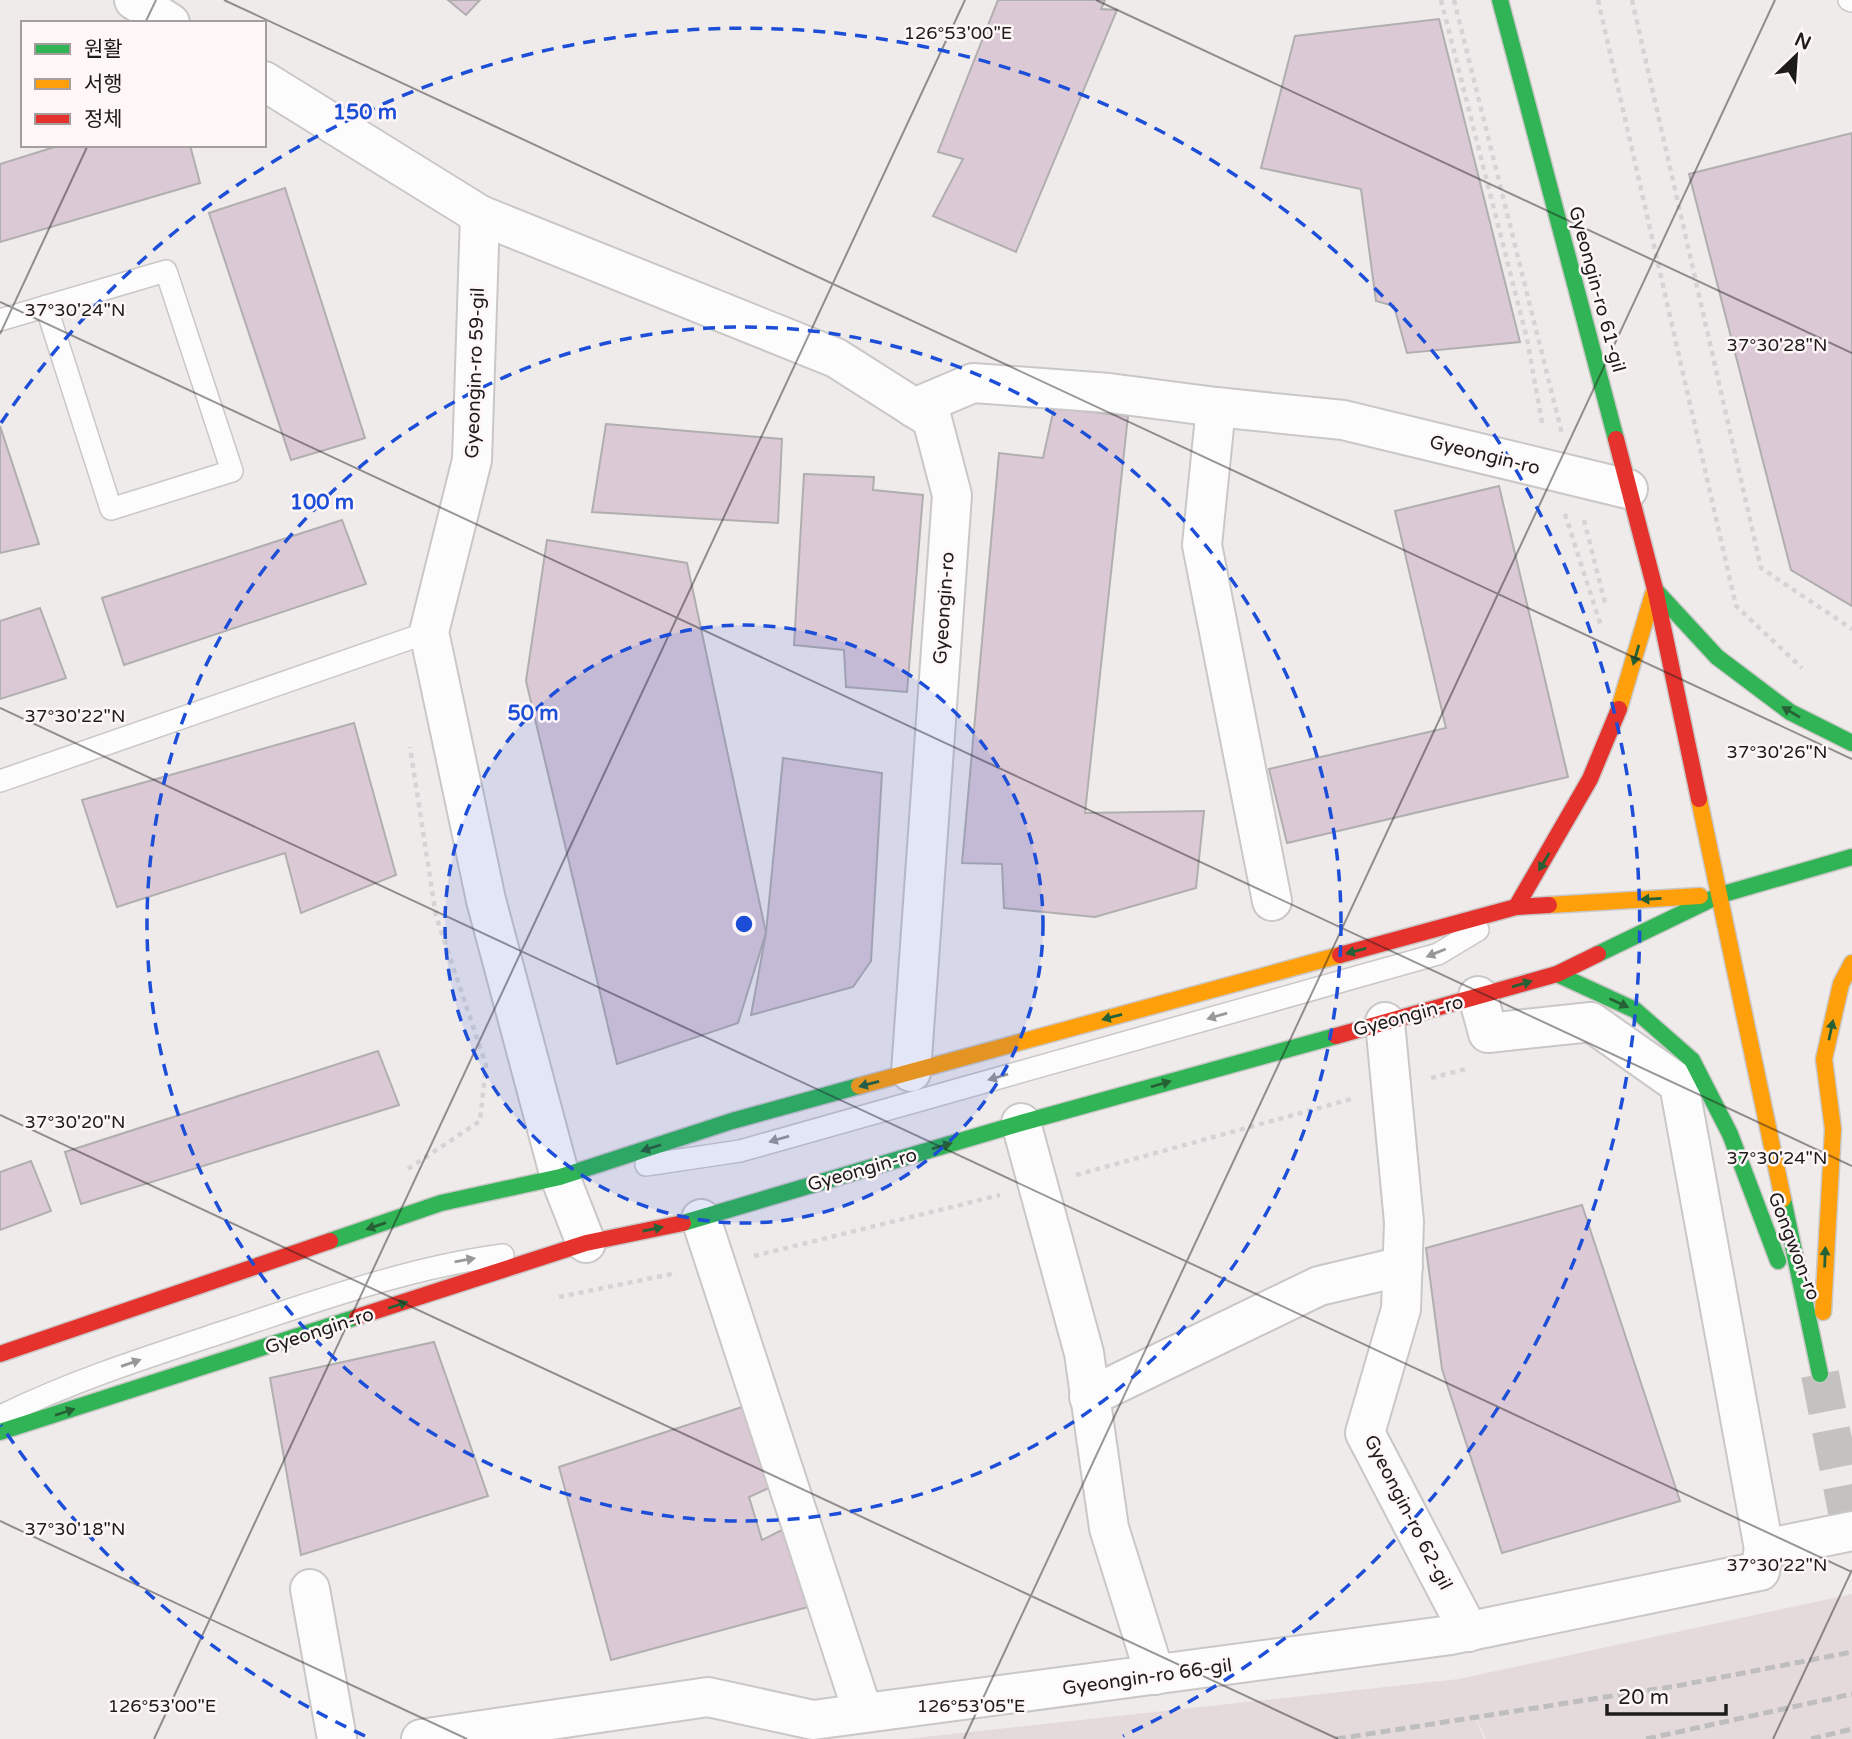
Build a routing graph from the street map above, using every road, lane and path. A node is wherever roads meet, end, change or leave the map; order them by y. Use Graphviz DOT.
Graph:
graph roads {
  1 [pos="134,0"];
  2 [pos="1454,0"];
  3 [pos="1500,0"];
  4 [pos="1598,0"];
  5 [pos="1632,0"];
  6 [pos="167,21"];
  7 [pos="266,82"];
  8 [pos="480,215"];
  9 [pos="46,306"];
  10 [pos="0,320"];
  11 [pos="1216,407"];
  12 [pos="914,408"];
  13 [pos="1573,475"];
  14 [pos="1628,489"];
  15 [pos="1655,589"];
  16 [pos="1607,609"];
  17 [pos="1852,629"];
  18 [pos="429,632"];
  19 [pos="1806,671"];
  20 [pos="408,740"];
  21 [pos="1852,743"];
  22 [pos="0,781"];
  23 [pos="1852,857"];
  24 [pos="1720,895"];
  25 [pos="1272,901"];
  26 [pos="1516,907"];
  27 [pos="1852,963"];
  28 [pos="1557,974"];
  29 [pos="1478,996"];
  30 [pos="1385,1022"];
  31 [pos="1472,1068"];
  32 [pos="911,1072"];
  33 [pos="1392,1088"];
  34 [pos="1021,1123"];
  35 [pos="397,1173"];
  36 [pos="560,1177"];
  37 [pos="1039,1185"];
  38 [pos="701,1219"];
  39 [pos="586,1243"];
  40 [pos="716,1265"];
  41 [pos="1403,1266"];
  42 [pos="555,1297"];
  43 [pos="0,1354"];
  44 [pos="1821,1374"];
  45 [pos="1089,1397"];
  46 [pos="0,1416"];
  47 [pos="0,1432"];
  48 [pos="1852,1531"];
  49 [pos="1764,1549"];
  50 [pos="310,1589"];
  51 [pos="1469,1632"];
  52 [pos="1155,1675"];
  53 [pos="863,1713"];
  54 [pos="337,1739"];
  55 [pos="421,1739"];
  1 -- 6 [label="street"];
  2 -- 13 [label="path"];
  3 -- 14 [label="main road, Gyeongin-ro 61-gil"];
  4 -- 19 [label="path"];
  5 -- 17 [label="path"];
  7 -- 8 [label="street"];
  8 -- 12 [label="street, Gyeongin-ro"];
  8 -- 18 [label="street, Gyeongin-ro 59-gil"];
  9 -- 9 [label="lane"];
  9 -- 10 [label="lane"];
  11 -- 12 [label="street, Gyeongin-ro"];
  11 -- 13 [label="street, Gyeongin-ro"];
  11 -- 25 [label="street"];
  12 -- 32 [label="street, Gyeongin-ro"];
  13 -- 14 [label="street, Gyeongin-ro"];
  13 -- 16 [label="path"];
  14 -- 15 [label="main road, Gyeongin-ro 61-gil"];
  21 -- 15 [label="main road, one-way"];
  15 -- 24 [label="main road, Gyeongin-ro 61-gil"];
  15 -- 26 [label="main road, one-way"];
  18 -- 22 [label="lane"];
  18 -- 36 [label="street, Gyeongin-ro 59-gil"];
  20 -- 35 [label="path"];
  23 -- 24 [label="main road, Gyeongin-ro"];
  24 -- 26 [label="main road, Gyeongin-ro, one-way"];
  24 -- 28 [label="main road, Gyeongin-ro"];
  24 -- 44 [label="main road, Gyeongin-ro 61-gil"];
  26 -- 32 [label="main road, Gyeongin-ro, one-way"];
  26 -- 36 [label="lane, one-way"];
  44 -- 27 [label="main road, one-way"];
  29 -- 28 [label="main road, Gyeongin-ro, one-way"];
  28 -- 44 [label="main road, Gongwon-ro, one-way"];
  29 -- 30 [label="main road, Gyeongin-ro"];
  29 -- 49 [label="street"];
  30 -- 33 [label="street, Gyeongin-ro 62-gil"];
  34 -- 30 [label="main road, Gyeongin-ro, one-way"];
  31 -- 33 [label="path"];
  32 -- 36 [label="main road, Gyeongin-ro, one-way"];
  33 -- 37 [label="path"];
  33 -- 41 [label="street, Gyeongin-ro 62-gil"];
  34 -- 37 [label="street"];
  38 -- 34 [label="main road, Gyeongin-ro, one-way"];
  36 -- 39 [label="street, Gyeongin-ro 59-gil"];
  36 -- 43 [label="main road, Gyeongin-ro, one-way"];
  37 -- 40 [label="path"];
  37 -- 45 [label="street"];
  39 -- 38 [label="main road, Gyeongin-ro, one-way"];
  38 -- 40 [label="street"];
  46 -- 39 [label="lane, one-way"];
  47 -- 39 [label="main road, Gyeongin-ro, one-way"];
  40 -- 42 [label="path"];
  40 -- 53 [label="street"];
  41 -- 45 [label="street"];
  41 -- 51 [label="street, Gyeongin-ro 62-gil"];
  45 -- 52 [label="street"];
  48 -- 49 [label="street"];
  49 -- 51 [label="street, Gyeongin-ro 66-gil"];
  50 -- 54 [label="street"];
  51 -- 52 [label="street, Gyeongin-ro 66-gil"];
  52 -- 53 [label="street, Gyeongin-ro 66-gil"];
  53 -- 55 [label="street, Gyeongin-ro 66-gil"];
}
